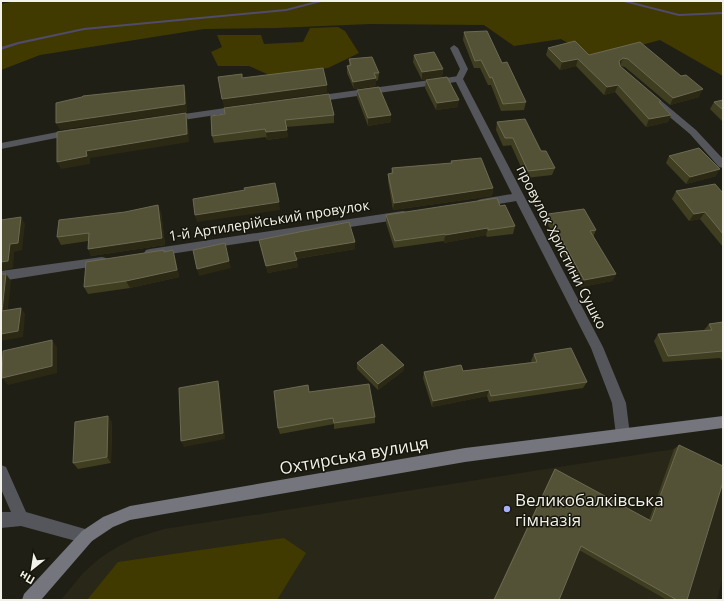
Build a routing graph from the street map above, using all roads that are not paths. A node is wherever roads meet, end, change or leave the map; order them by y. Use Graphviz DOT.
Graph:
graph roads {
  1 [pos="454,48"];
  2 [pos="459,79"];
  3 [pos="650,96"];
  4 [pos="302,101"];
  5 [pos="247,108"];
  6 [pos="160,120"];
  7 [pos="81,131"];
  8 [pos="1,146"];
  9 [pos="723,165"];
  10 [pos="518,197"];
  11 [pos="472,204"];
  12 [pos="417,213"];
  13 [pos="142,254"];
  14 [pos="111,259"];
  15 [pos="1,276"];
  16 [pos="723,422"];
  17 [pos="622,434"];
  18 [pos="1,472"];
  19 [pos="22,518"];
  20 [pos="1,520"];
  21 [pos="87,536"];
  22 [pos="30,600"];
  1 -- 2 [label="street"];
  2 -- 4 [label="street"];
  2 -- 10 [label="street, провулок Христини Сушко"];
  3 -- 9 [label="street"];
  5 -- 6 [label="street"];
  7 -- 8 [label="street"];
  10 -- 11 [label="street"];
  10 -- 17 [label="street, провулок Христини Сушко"];
  12 -- 13 [label="street, 1-й Артилерійський провулок"];
  14 -- 15 [label="street"];
  16 -- 17 [label="street, Охтирська вулиця"];
  17 -- 21 [label="street, Охтирська вулиця"];
  18 -- 19 [label="street"];
  19 -- 20 [label="street"];
  19 -- 21 [label="street"];
  21 -- 22 [label="street, Охтирська вулиця"];
}
